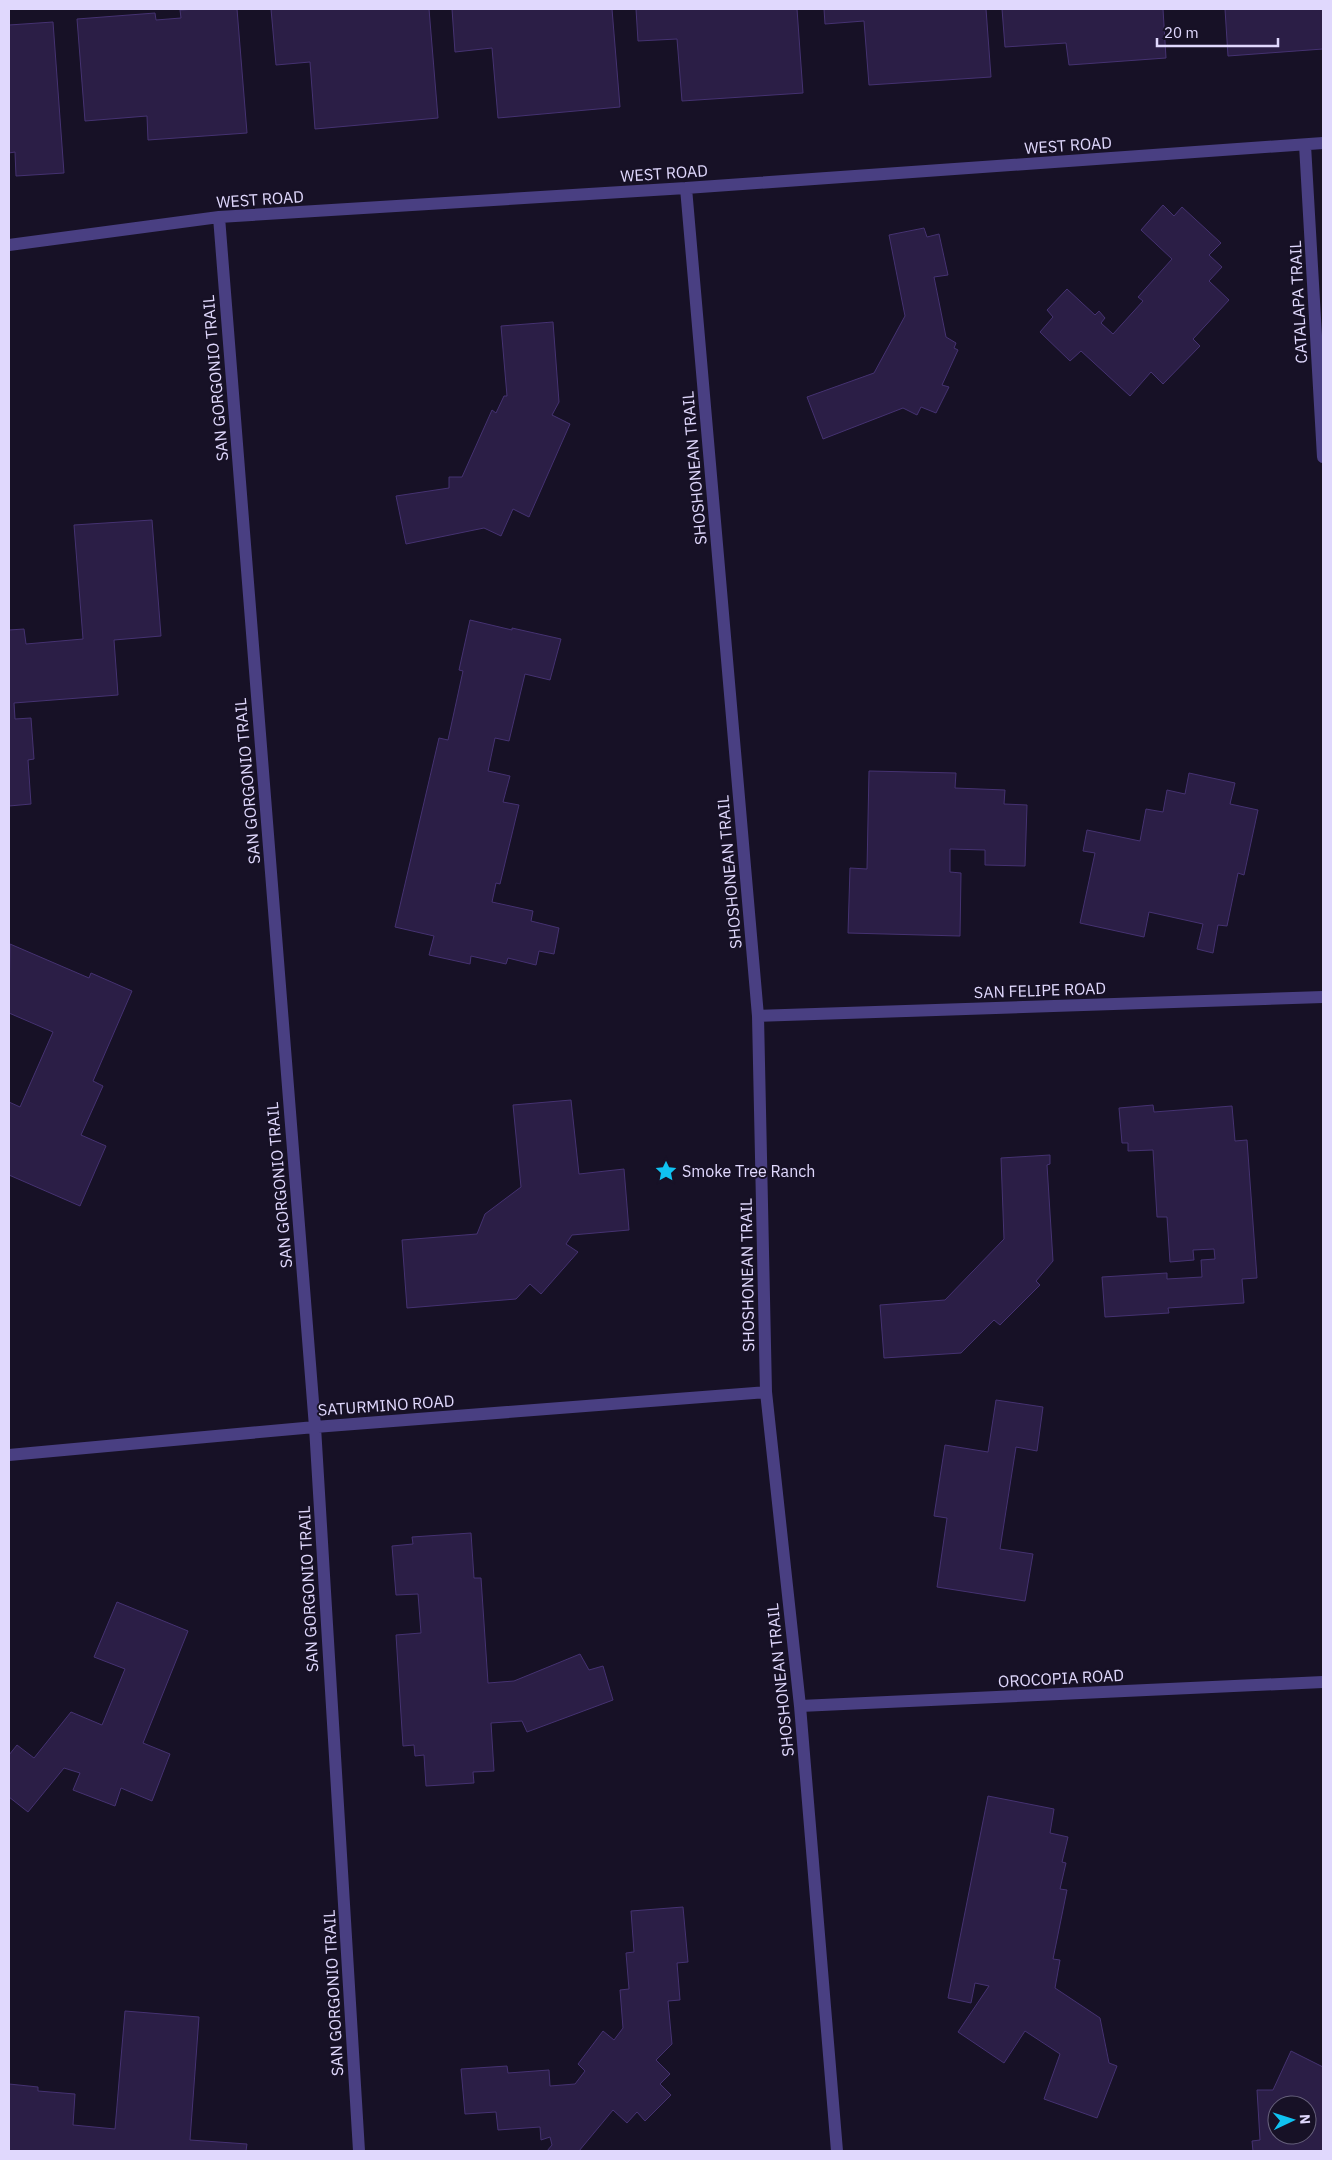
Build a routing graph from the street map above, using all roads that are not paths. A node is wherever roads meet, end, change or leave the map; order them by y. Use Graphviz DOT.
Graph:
graph roads {
  1 [pos="1323,143"];
  2 [pos="1305,145"];
  3 [pos="686,188"];
  4 [pos="219,217"];
  5 [pos="9,244"];
  6 [pos="1323,457"];
  7 [pos="1323,997"];
  8 [pos="758,1016"];
  9 [pos="766,1392"];
  10 [pos="315,1426"];
  11 [pos="9,1455"];
  12 [pos="1323,1682"];
  13 [pos="800,1706"];
  14 [pos="359,2151"];
  15 [pos="837,2151"];
  1 -- 2 [label="street, WEST ROAD"];
  2 -- 3 [label="street, WEST ROAD"];
  2 -- 6 [label="street, CATALAPA TRAIL"];
  3 -- 4 [label="street, WEST ROAD"];
  3 -- 8 [label="street, SHOSHONEAN TRAIL"];
  4 -- 5 [label="street, WEST ROAD"];
  4 -- 10 [label="street, SAN GORGONIO TRAIL"];
  7 -- 8 [label="street, SAN FELIPE ROAD"];
  8 -- 9 [label="street, SHOSHONEAN TRAIL"];
  9 -- 10 [label="street, SATURMINO ROAD"];
  9 -- 13 [label="street, SHOSHONEAN TRAIL"];
  10 -- 11 [label="street, SATURMINO ROAD"];
  10 -- 14 [label="street, SAN GORGONIO TRAIL"];
  12 -- 13 [label="street, OROCOPIA ROAD"];
  13 -- 15 [label="street, SHOSHONEAN TRAIL"];
}
